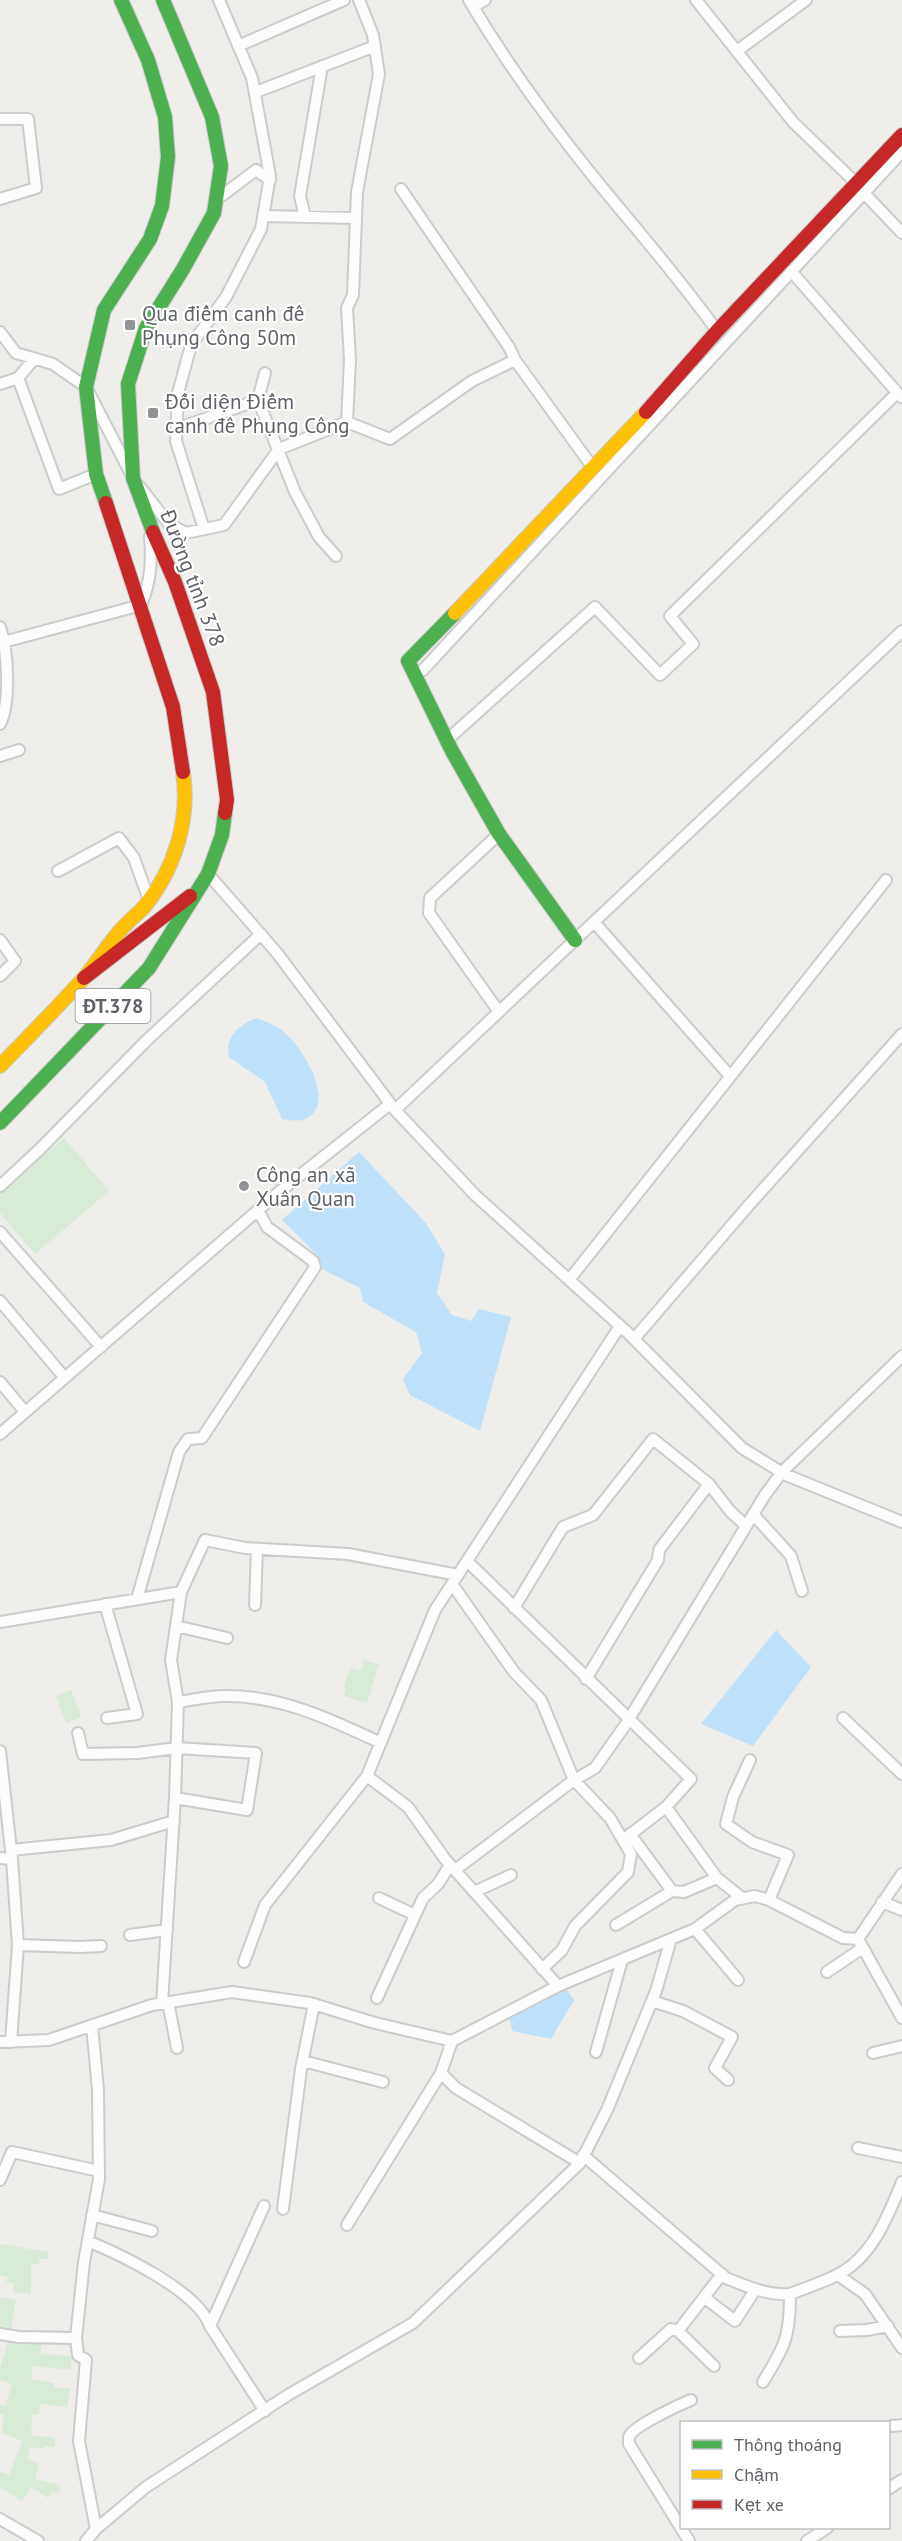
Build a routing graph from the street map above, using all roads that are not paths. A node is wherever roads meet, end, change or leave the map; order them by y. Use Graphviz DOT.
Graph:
graph roads {
  1 [pos="122,0"];
  2 [pos="163,0"];
  3 [pos="219,0"];
  4 [pos="344,0"];
  5 [pos="359,0"];
  6 [pos="485,0"];
  7 [pos="696,0"];
  8 [pos="806,0"];
  9 [pos="471,4"];
  10 [pos="238,46"];
  11 [pos="375,46"];
  12 [pos="737,51"];
  13 [pos="322,66"];
  14 [pos="256,92"];
  15 [pos="0,119"];
  16 [pos="902,135"];
  17 [pos="902,152"];
  18 [pos="267,159"];
  19 [pos="256,170"];
  20 [pos="270,180"];
  21 [pos="860,188"];
  22 [pos="401,189"];
  23 [pos="0,199"];
  24 [pos="216,200"];
  25 [pos="263,216"];
  26 [pos="305,217"];
  27 [pos="356,218"];
  28 [pos="902,233"];
  29 [pos="791,271"];
  30 [pos="717,331"];
  31 [pos="0,332"];
  32 [pos="34,359"];
  33 [pos="515,360"];
  34 [pos="265,373"];
  35 [pos="18,378"];
  36 [pos="0,384"];
  37 [pos="86,387"];
  38 [pos="900,396"];
  39 [pos="258,400"];
  40 [pos="347,422"];
  41 [pos="176,429"];
  42 [pos="279,449"];
  43 [pos="588,461"];
  44 [pos="96,474"];
  45 [pos="134,478"];
  46 [pos="150,526"];
  47 [pos="204,529"];
  48 [pos="336,556"];
  49 [pos="141,605"];
  50 [pos="0,627"];
  51 [pos="902,630"];
  52 [pos="2,642"];
  53 [pos="423,670"];
  54 [pos="0,724"];
  55 [pos="447,740"];
  56 [pos="19,750"];
  57 [pos="0,756"];
  58 [pos="499,834"];
  59 [pos="58,871"];
  60 [pos="208,874"];
  61 [pos="885,880"];
  62 [pos="198,889"];
  63 [pos="149,900"];
  64 [pos="594,922"];
  65 [pos="261,934"];
  66 [pos="0,940"];
  67 [pos="575,940"];
  68 [pos="0,976"];
  69 [pos="84,978"];
  70 [pos="499,1012"];
  71 [pos="902,1034"];
  72 [pos="0,1066"];
  73 [pos="730,1076"];
  74 [pos="392,1107"];
  75 [pos="0,1123"];
  76 [pos="0,1186"];
  77 [pos="258,1210"];
  78 [pos="0,1232"];
  79 [pos="569,1280"];
  80 [pos="0,1301"];
  81 [pos="620,1326"];
  82 [pos="634,1339"];
  83 [pos="101,1347"];
  84 [pos="902,1356"];
  85 [pos="63,1377"];
  86 [pos="0,1382"];
  87 [pos="25,1412"];
  88 [pos="0,1434"];
  89 [pos="782,1472"];
  90 [pos="709,1484"];
  91 [pos="753,1514"];
  92 [pos="902,1522"];
  93 [pos="746,1526"];
  94 [pos="257,1548"];
  95 [pos="466,1562"];
  96 [pos="455,1580"];
  97 [pos="802,1591"];
  98 [pos="181,1592"];
  99 [pos="137,1599"];
  100 [pos="105,1604"];
  101 [pos="255,1605"];
  102 [pos="514,1608"];
  103 [pos="0,1622"];
  104 [pos="176,1626"];
  105 [pos="227,1638"];
  106 [pos="586,1679"];
  107 [pos="178,1702"];
  108 [pos="107,1718"];
  109 [pos="843,1718"];
  110 [pos="628,1720"];
  111 [pos="78,1733"];
  112 [pos="381,1743"];
  113 [pos="177,1748"];
  114 [pos="0,1751"];
  115 [pos="750,1760"];
  116 [pos="902,1774"];
  117 [pos="367,1776"];
  118 [pos="574,1780"];
  119 [pos="175,1798"];
  120 [pos="666,1807"];
  121 [pos="174,1821"];
  122 [pos="626,1837"];
  123 [pos="11,1854"];
  124 [pos="0,1858"];
  125 [pos="452,1868"];
  126 [pos="902,1874"];
  127 [pos="511,1875"];
  128 [pos="717,1878"];
  129 [pos="672,1891"];
  130 [pos="474,1892"];
  131 [pos="379,1898"];
  132 [pos="742,1898"];
  133 [pos="769,1900"];
  134 [pos="882,1902"];
  135 [pos="902,1910"];
  136 [pos="415,1915"];
  137 [pos="616,1925"];
  138 [pos="695,1929"];
  139 [pos="167,1930"];
  140 [pos="130,1935"];
  141 [pos="670,1939"];
  142 [pos="860,1944"];
  143 [pos="18,1945"];
  144 [pos="101,1946"];
  145 [pos="622,1959"];
  146 [pos="244,1962"];
  147 [pos="542,1969"];
  148 [pos="827,1972"];
  149 [pos="738,1980"];
  150 [pos="558,1986"];
  151 [pos="377,1998"];
  152 [pos="652,2001"];
  153 [pos="165,2003"];
  154 [pos="314,2004"];
  155 [pos="902,2018"];
  156 [pos="92,2025"];
  157 [pos="452,2041"];
  158 [pos="6,2042"];
  159 [pos="902,2046"];
  160 [pos="177,2048"];
  161 [pos="596,2052"];
  162 [pos="873,2053"];
  163 [pos="303,2061"];
  164 [pos="441,2073"];
  165 [pos="728,2080"];
  166 [pos="383,2082"];
  167 [pos="858,2148"];
  168 [pos="902,2157"];
  169 [pos="582,2159"];
  170 [pos="99,2171"];
  171 [pos="0,2178"];
  172 [pos="902,2182"];
  173 [pos="264,2206"];
  174 [pos="283,2209"];
  175 [pos="92,2216"];
  176 [pos="347,2225"];
  177 [pos="152,2230"];
  178 [pos="88,2241"];
  179 [pos="722,2274"];
  180 [pos="838,2275"];
  181 [pos="755,2289"];
  182 [pos="790,2294"];
  183 [pos="705,2298"];
  184 [pos="210,2326"];
  185 [pos="888,2326"];
  186 [pos="678,2331"];
  187 [pos="840,2331"];
  188 [pos="0,2334"];
  189 [pos="76,2338"];
  190 [pos="901,2345"];
  191 [pos="639,2358"];
  192 [pos="714,2366"];
  193 [pos="763,2382"];
  194 [pos="691,2400"];
  195 [pos="265,2411"];
  196 [pos="0,2519"];
  197 [pos="680,2526"];
  198 [pos="96,2529"];
  199 [pos="825,2529"];
  200 [pos="38,2541"];
  201 [pos="86,2541"];
  202 [pos="807,2541"];
  1 -- 37 [label="street"];
  2 -- 24 [label="street, Đường tỉnh 378 / ĐT.378"];
  3 -- 10 [label="street"];
  4 -- 10 [label="street"];
  5 -- 11 [label="street"];
  6 -- 9 [label="street"];
  7 -- 12 [label="street"];
  8 -- 12 [label="street"];
  9 -- 30 [label="street"];
  10 -- 14 [label="street"];
  11 -- 13 [label="street"];
  11 -- 27 [label="street"];
  12 -- 21 [label="street"];
  13 -- 14 [label="street"];
  13 -- 26 [label="street"];
  14 -- 18 [label="street"];
  15 -- 23 [label="street"];
  16 -- 21 [label="street"];
  17 -- 21 [label="street"];
  18 -- 19 [label="street"];
  18 -- 20 [label="street"];
  19 -- 20 [label="street"];
  19 -- 24 [label="street"];
  20 -- 25 [label="street"];
  21 -- 28 [label="street"];
  21 -- 29 [label="street"];
  21 -- 30 [label="street"];
  22 -- 33 [label="street"];
  24 -- 45 [label="street, Đường tỉnh 378 / ĐT.378"];
  25 -- 26 [label="street"];
  25 -- 41 [label="street"];
  26 -- 27 [label="street"];
  27 -- 40 [label="street"];
  29 -- 38 [label="street"];
  29 -- 53 [label="street"];
  30 -- 55 [label="street"];
  31 -- 32 [label="street"];
  32 -- 35 [label="street"];
  32 -- 37 [label="street"];
  33 -- 40 [label="street"];
  33 -- 43 [label="street"];
  34 -- 39 [label="street"];
  35 -- 36 [label="street"];
  35 -- 44 [label="street"];
  37 -- 44 [label="street"];
  37 -- 45 [label="street"];
  38 -- 55 [label="street"];
  39 -- 41 [label="street"];
  39 -- 42 [label="street"];
  40 -- 42 [label="street"];
  41 -- 47 [label="street"];
  42 -- 47 [label="street"];
  42 -- 48 [label="street"];
  44 -- 49 [label="street"];
  45 -- 46 [label="street, Đường tỉnh 378 / ĐT.378"];
  45 -- 47 [label="street"];
  46 -- 49 [label="street"];
  46 -- 60 [label="street, Đường tỉnh 378 / ĐT.378"];
  49 -- 52 [label="street"];
  49 -- 63 [label="street"];
  50 -- 52 [label="street"];
  51 -- 64 [label="street"];
  52 -- 54 [label="street"];
  55 -- 58 [label="street"];
  56 -- 57 [label="street"];
  58 -- 67 [label="street"];
  58 -- 70 [label="street"];
  59 -- 63 [label="street"];
  60 -- 62 [label="street, Đường tỉnh 378 / ĐT.378"];
  60 -- 65 [label="street"];
  61 -- 73 [label="street"];
  62 -- 69 [label="street"];
  62 -- 75 [label="street, Đường tỉnh 378 / ĐT.378"];
  63 -- 69 [label="street"];
  64 -- 67 [label="street"];
  64 -- 73 [label="street"];
  65 -- 74 [label="street"];
  65 -- 76 [label="street"];
  66 -- 68 [label="street"];
  67 -- 70 [label="street"];
  69 -- 72 [label="street"];
  70 -- 74 [label="street"];
  71 -- 82 [label="street"];
  73 -- 79 [label="street"];
  74 -- 77 [label="street"];
  74 -- 79 [label="street"];
  77 -- 83 [label="street"];
  77 -- 99 [label="street"];
  78 -- 83 [label="street"];
  79 -- 81 [label="street"];
  80 -- 85 [label="street"];
  81 -- 82 [label="street"];
  81 -- 95 [label="street"];
  82 -- 89 [label="street"];
  83 -- 85 [label="street"];
  84 -- 89 [label="street"];
  85 -- 87 [label="street"];
  86 -- 87 [label="street"];
  87 -- 88 [label="street"];
  89 -- 91 [label="street"];
  89 -- 92 [label="street"];
  90 -- 93 [label="street"];
  90 -- 102 [label="street"];
  90 -- 106 [label="street"];
  91 -- 93 [label="street"];
  91 -- 97 [label="street"];
  93 -- 110 [label="street"];
  94 -- 96 [label="street"];
  94 -- 98 [label="street"];
  94 -- 101 [label="street"];
  95 -- 96 [label="street"];
  95 -- 102 [label="street"];
  96 -- 112 [label="street"];
  96 -- 118 [label="street"];
  98 -- 99 [label="street"];
  98 -- 104 [label="street"];
  99 -- 100 [label="street"];
  100 -- 103 [label="street"];
  100 -- 108 [label="street"];
  102 -- 106 [label="street"];
  104 -- 105 [label="street"];
  104 -- 107 [label="street"];
  106 -- 110 [label="street"];
  107 -- 112 [label="street"];
  107 -- 113 [label="street"];
  109 -- 116 [label="street"];
  110 -- 118 [label="street"];
  110 -- 120 [label="street"];
  111 -- 113 [label="street"];
  112 -- 117 [label="street"];
  113 -- 119 [label="street"];
  113 -- 119 [label="street"];
  114 -- 123 [label="street"];
  115 -- 133 [label="street"];
  117 -- 125 [label="street"];
  117 -- 146 [label="street"];
  118 -- 122 [label="street"];
  118 -- 125 [label="street"];
  119 -- 121 [label="street"];
  120 -- 122 [label="street"];
  120 -- 128 [label="street"];
  121 -- 123 [label="street"];
  121 -- 139 [label="street"];
  122 -- 129 [label="street"];
  122 -- 147 [label="street"];
  123 -- 124 [label="street"];
  123 -- 143 [label="street"];
  125 -- 130 [label="street"];
  125 -- 136 [label="street"];
  126 -- 134 [label="street"];
  127 -- 130 [label="street"];
  128 -- 129 [label="street"];
  128 -- 132 [label="street"];
  129 -- 137 [label="street"];
  130 -- 147 [label="street"];
  131 -- 136 [label="street"];
  132 -- 133 [label="street"];
  132 -- 138 [label="street"];
  133 -- 142 [label="street"];
  134 -- 135 [label="street"];
  134 -- 142 [label="street"];
  136 -- 151 [label="street"];
  138 -- 141 [label="street"];
  138 -- 149 [label="street"];
  139 -- 140 [label="street"];
  139 -- 153 [label="street"];
  141 -- 145 [label="street"];
  141 -- 152 [label="street"];
  142 -- 148 [label="street"];
  142 -- 155 [label="street"];
  143 -- 144 [label="street"];
  143 -- 158 [label="street"];
  145 -- 150 [label="street"];
  145 -- 161 [label="street"];
  147 -- 150 [label="street"];
  150 -- 157 [label="street"];
  152 -- 165 [label="street"];
  152 -- 169 [label="street"];
  153 -- 154 [label="street"];
  153 -- 156 [label="street"];
  153 -- 160 [label="street"];
  154 -- 157 [label="street"];
  154 -- 163 [label="street"];
  156 -- 158 [label="street"];
  156 -- 170 [label="street"];
  157 -- 164 [label="street"];
  159 -- 162 [label="street"];
  163 -- 166 [label="street"];
  163 -- 174 [label="street"];
  164 -- 169 [label="street"];
  164 -- 176 [label="street"];
  167 -- 168 [label="street"];
  169 -- 179 [label="street"];
  169 -- 195 [label="street"];
  170 -- 171 [label="street"];
  170 -- 175 [label="street"];
  172 -- 180 [label="street"];
  173 -- 184 [label="street"];
  175 -- 177 [label="street"];
  175 -- 178 [label="street"];
  178 -- 184 [label="street"];
  178 -- 189 [label="street"];
  179 -- 181 [label="street"];
  179 -- 183 [label="street"];
  180 -- 182 [label="street"];
  180 -- 185 [label="street"];
  181 -- 182 [label="street"];
  181 -- 183 [label="street"];
  182 -- 193 [label="street"];
  183 -- 186 [label="street"];
  184 -- 195 [label="street"];
  185 -- 187 [label="street"];
  185 -- 190 [label="street"];
  186 -- 191 [label="street"];
  186 -- 192 [label="street"];
  188 -- 189 [label="street"];
  189 -- 198 [label="street"];
  194 -- 197 [label="street"];
  195 -- 198 [label="street"];
  196 -- 200 [label="street"];
  198 -- 201 [label="street"];
  199 -- 202 [label="street"];
}
